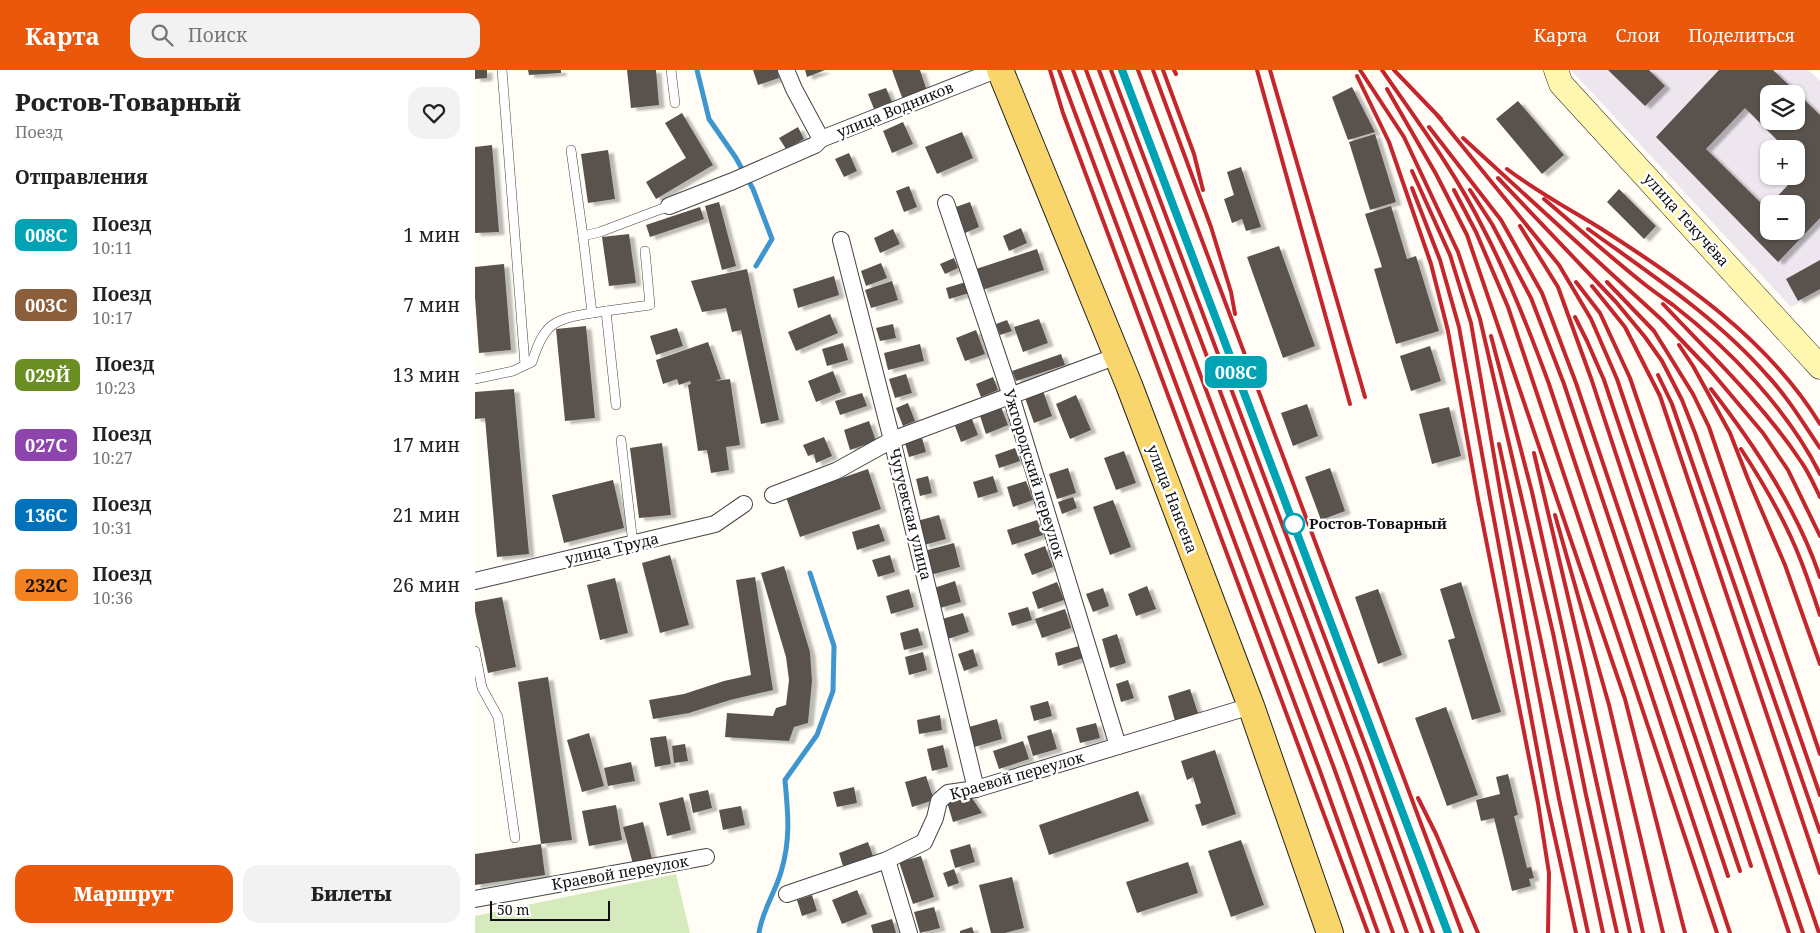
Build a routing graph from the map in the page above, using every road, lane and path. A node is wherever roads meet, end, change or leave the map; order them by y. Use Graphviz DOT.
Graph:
graph roads {
  1 [pos="502,70"];
  2 [pos="671,70"];
  3 [pos="786,70"];
  4 [pos="998,70"];
  5 [pos="1556,70"];
  6 [pos="675,103"];
  7 [pos="821,139"];
  8 [pos="571,150"];
  9 [pos="946,203"];
  10 [pos="669,206"];
  11 [pos="583,236"];
  12 [pos="841,240"];
  13 [pos="645,251"];
  14 [pos="605,311"];
  15 [pos="591,313"];
  16 [pos="1117,356"];
  17 [pos="525,365"];
  18 [pos="1820,367"];
  19 [pos="475,379"];
  20 [pos="1011,396"];
  21 [pos="616,405"];
  22 [pos="621,440"];
  23 [pos="892,440"];
  24 [pos="773,495"];
  25 [pos="744,504"];
  26 [pos="633,544"];
  27 [pos="475,582"];
  28 [pos="475,651"];
  29 [pos="1251,706"];
  30 [pos="1118,746"];
  31 [pos="976,789"];
  32 [pos="515,838"];
  33 [pos="706,857"];
  34 [pos="887,860"];
  35 [pos="787,894"];
  36 [pos="475,899"];
  37 [pos="909,933"];
  38 [pos="1330,933"];
  1 -- 17 [label="lane"];
  2 -- 6 [label="lane"];
  3 -- 7 [label="street, улица Водников"];
  4 -- 7 [label="street, улица Водников"];
  4 -- 16 [label="main road, улица Нансена"];
  5 -- 18 [label="main road, улица Текучёва"];
  7 -- 10 [label="street, улица Водников"];
  8 -- 11 [label="lane"];
  9 -- 20 [label="street, Ужгородский переулок"];
  10 -- 11 [label="lane"];
  11 -- 15 [label="lane"];
  12 -- 23 [label="street, Чугуевская улица"];
  13 -- 14 [label="lane"];
  14 -- 15 [label="lane"];
  14 -- 21 [label="lane"];
  15 -- 17 [label="lane"];
  16 -- 20 [label="street"];
  16 -- 29 [label="main road, улица Нансена"];
  17 -- 19 [label="lane"];
  20 -- 23 [label="street"];
  20 -- 30 [label="street, Ужгородский переулок"];
  22 -- 26 [label="lane"];
  23 -- 24 [label="street"];
  23 -- 31 [label="street, Чугуевская улица"];
  25 -- 26 [label="street, улица Труда"];
  26 -- 27 [label="street, улица Труда"];
  28 -- 32 [label="lane"];
  29 -- 30 [label="street, Краевой переулок"];
  29 -- 38 [label="main road, улица Нансена"];
  30 -- 31 [label="street, Краевой переулок"];
  31 -- 34 [label="street, Краевой переулок"];
  33 -- 36 [label="street, Краевой переулок"];
  34 -- 35 [label="street, Краевой переулок"];
  34 -- 37 [label="street"];
}
